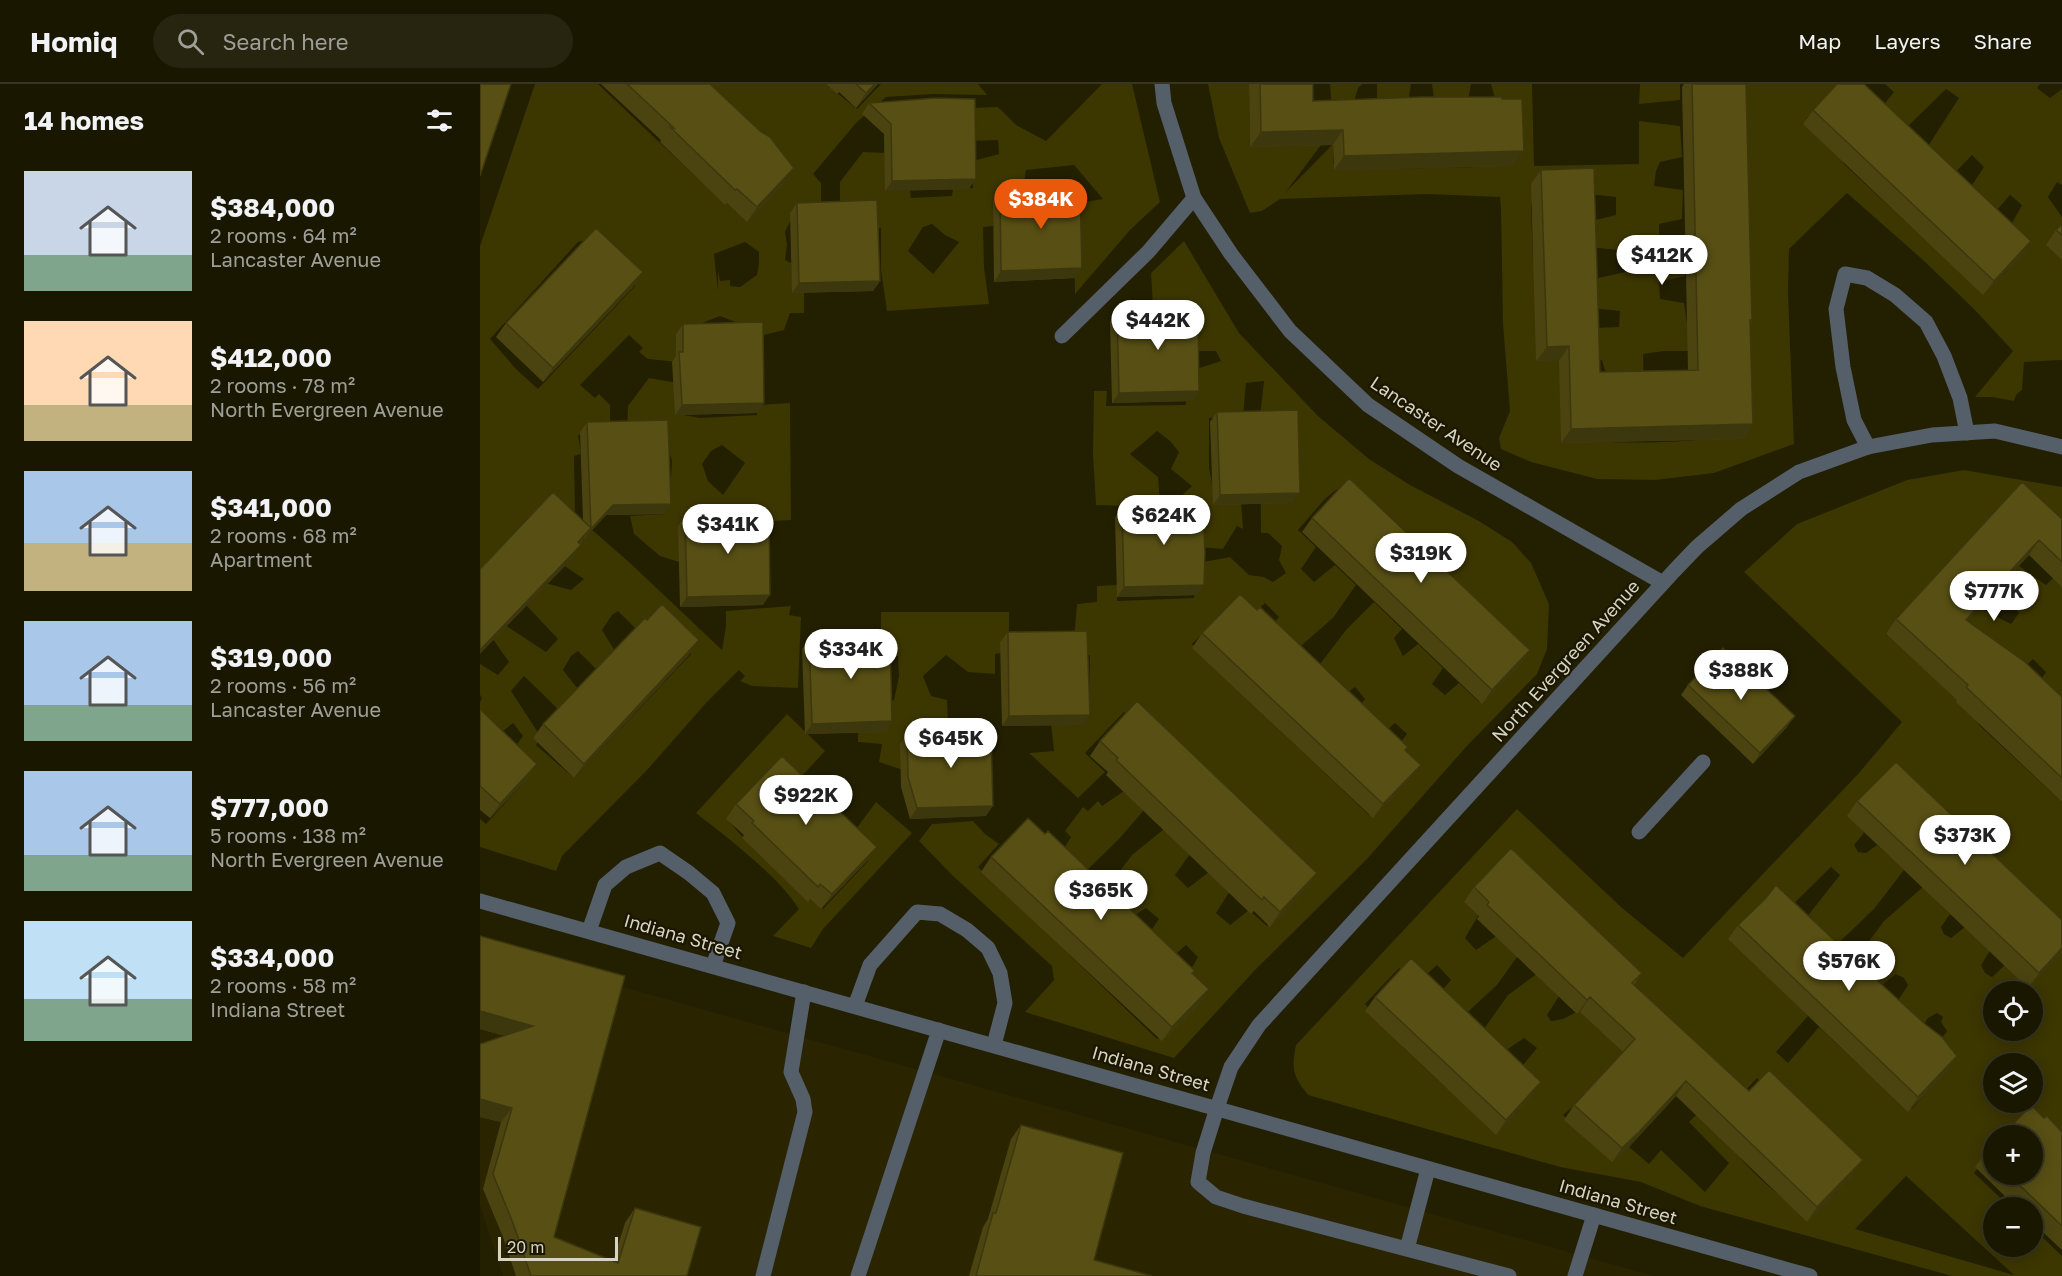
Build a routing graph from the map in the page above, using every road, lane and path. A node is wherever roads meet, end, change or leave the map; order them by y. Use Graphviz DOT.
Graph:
graph roads {
  1 [pos="1162,84"];
  2 [pos="1194,198"];
  3 [pos="1062,336"];
  4 [pos="1967,433"];
  5 [pos="1868,447"];
  6 [pos="2062,447"];
  7 [pos="1663,583"];
  8 [pos="1703,762"];
  9 [pos="1640,832"];
  10 [pos="480,901"];
  11 [pos="589,932"];
  12 [pos="713,966"];
  13 [pos="804,992"];
  14 [pos="855,1006"];
  15 [pos="939,1030"];
  16 [pos="994,1045"];
  17 [pos="1217,1108"];
  18 [pos="1428,1169"];
  19 [pos="1594,1215"];
  20 [pos="1407,1249"];
  21 [pos="1789,1273"];
  22 [pos="763,1276"];
  23 [pos="858,1276"];
  24 [pos="1509,1276"];
  25 [pos="1575,1276"];
  26 [pos="1810,1276"];
  1 -- 2 [label="street, Lancaster Avenue"];
  2 -- 3 [label="street"];
  2 -- 7 [label="street, Lancaster Avenue"];
  4 -- 5 [label="street, North Evergreen Avenue"];
  4 -- 5 [label="street"];
  4 -- 6 [label="street, North Evergreen Avenue"];
  5 -- 7 [label="street, North Evergreen Avenue"];
  7 -- 17 [label="street, North Evergreen Avenue"];
  8 -- 9 [label="street"];
  10 -- 11 [label="street, Indiana Street"];
  11 -- 12 [label="street, Indiana Street"];
  11 -- 12 [label="street"];
  12 -- 13 [label="street, Indiana Street"];
  13 -- 14 [label="street, Indiana Street"];
  13 -- 22 [label="street"];
  14 -- 15 [label="street, Indiana Street"];
  14 -- 16 [label="street"];
  15 -- 16 [label="street, Indiana Street"];
  15 -- 23 [label="street"];
  16 -- 17 [label="street, Indiana Street"];
  17 -- 18 [label="street, Indiana Street"];
  17 -- 20 [label="street, North Evergreen Avenue"];
  18 -- 19 [label="street, Indiana Street"];
  18 -- 20 [label="street"];
  19 -- 21 [label="street, Indiana Street"];
  19 -- 25 [label="street"];
  20 -- 24 [label="street"];
  21 -- 26 [label="street, Indiana Street"];
}
